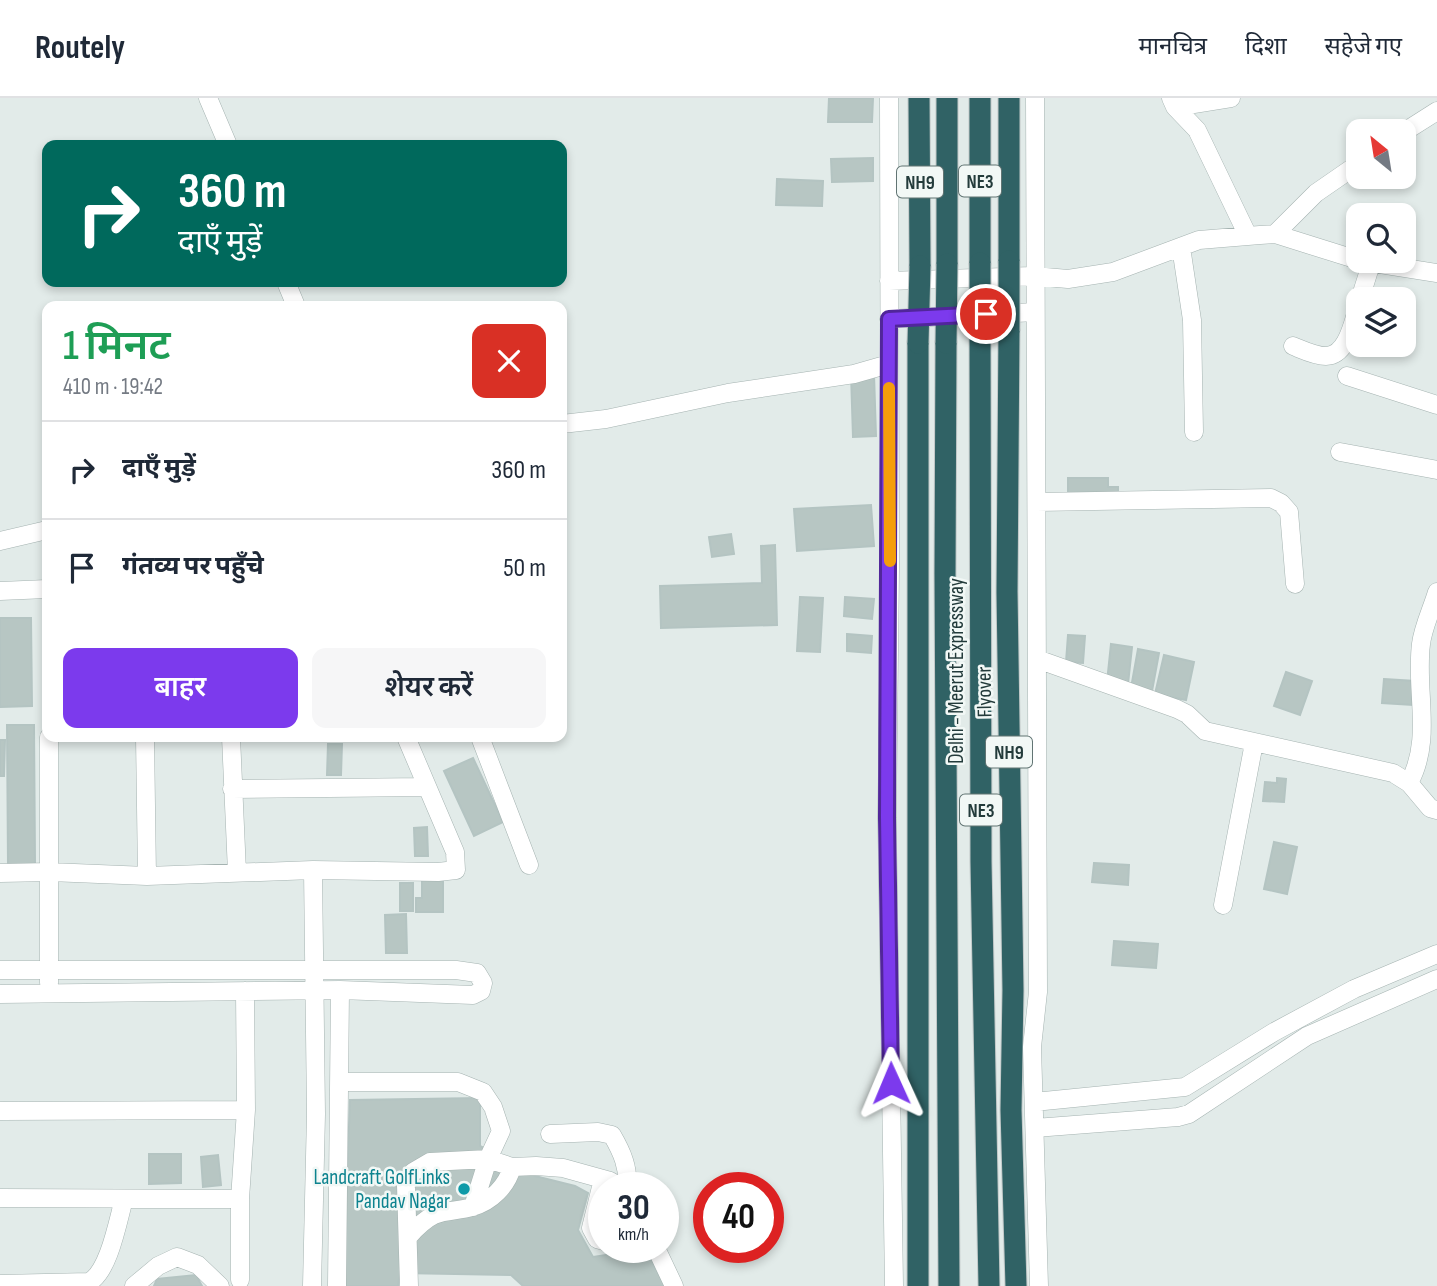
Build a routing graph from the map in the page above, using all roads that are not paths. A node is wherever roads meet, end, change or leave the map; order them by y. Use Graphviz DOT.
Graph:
graph roads {
  1 [pos="208,98"];
  2 [pos="889,98"];
  3 [pos="919,98"];
  4 [pos="947,98"];
  5 [pos="980,98"];
  6 [pos="1009,98"];
  7 [pos="1035,98"];
  8 [pos="1231,98"];
  9 [pos="1173,103"];
  10 [pos="1437,111"];
  11 [pos="1416,124"];
  12 [pos="226,140"];
  13 [pos="1346,172"];
  14 [pos="1275,234"];
  15 [pos="1248,236"];
  16 [pos="1181,247"];
  17 [pos="1346,257"];
  18 [pos="1416,270"];
  19 [pos="1437,273"];
  20 [pos="1034,276"];
  21 [pos="889,281"];
  22 [pos="1035,312"];
  23 [pos="889,319"];
  24 [pos="1346,341"];
  25 [pos="1293,346"];
  26 [pos="889,364"];
  27 [pos="1347,376"];
  28 [pos="1437,405"];
  29 [pos="567,423"];
  30 [pos="1194,432"];
  31 [pos="1340,452"];
  32 [pos="1437,470"];
  33 [pos="1037,502"];
  34 [pos="42,531"];
  35 [pos="0,541"];
  36 [pos="1295,584"];
  37 [pos="42,589"];
  38 [pos="0,591"];
  39 [pos="1437,592"];
  40 [pos="1037,659"];
  41 [pos="49,742"];
  42 [pos="145,742"];
  43 [pos="231,742"];
  44 [pos="408,742"];
  45 [pos="482,742"];
  46 [pos="1254,743"];
  47 [pos="1409,783"];
  48 [pos="427,787"];
  49 [pos="232,789"];
  50 [pos="1437,810"];
  51 [pos="528,864"];
  52 [pos="313,870"];
  53 [pos="50,872"];
  54 [pos="237,872"];
  55 [pos="0,873"];
  56 [pos="147,876"];
  57 [pos="1223,905"];
  58 [pos="1437,954"];
  59 [pos="0,970"];
  60 [pos="50,971"];
  61 [pos="314,971"];
  62 [pos="1437,978"];
  63 [pos="314,990"];
  64 [pos="340,990"];
  65 [pos="245,991"];
  66 [pos="49,993"];
  67 [pos="0,994"];
  68 [pos="339,1082"];
  69 [pos="1034,1102"];
  70 [pos="246,1110"];
  71 [pos="0,1111"];
  72 [pos="1035,1128"];
  73 [pos="550,1134"];
  74 [pos="488,1159"];
  75 [pos="512,1167"];
  76 [pos="628,1172"];
  77 [pos="588,1175"];
  78 [pos="0,1198"];
  79 [pos="124,1199"];
  80 [pos="240,1199"];
  81 [pos="473,1207"];
  82 [pos="409,1236"];
  83 [pos="663,1263"];
  84 [pos="240,1280"];
  85 [pos="0,1284"];
  86 [pos="134,1286"];
  87 [pos="220,1286"];
  88 [pos="312,1286"];
  89 [pos="337,1286"];
  90 [pos="409,1286"];
  91 [pos="674,1286"];
  92 [pos="894,1286"];
  93 [pos="918,1286"];
  94 [pos="950,1286"];
  95 [pos="989,1286"];
  96 [pos="1016,1286"];
  97 [pos="1039,1286"];
  1 -- 12 [label="street"];
  2 -- 21 [label="street"];
  3 -- 93 [label="highway, NH9, bridge"];
  4 -- 94 [label="highway, Delhi - Meerut Expressway / NE3, bridge"];
  5 -- 95 [label="highway, Delhi - Meerut Expressway / NE3, bridge"];
  6 -- 96 [label="highway, Flyover / NH9, bridge"];
  7 -- 20 [label="street"];
  8 -- 9 [label="street"];
  9 -- 15 [label="street"];
  10 -- 11 [label="street"];
  13 -- 14 [label="street"];
  14 -- 15 [label="street"];
  14 -- 17 [label="street"];
  15 -- 16 [label="street"];
  16 -- 20 [label="street"];
  16 -- 30 [label="street"];
  18 -- 19 [label="street"];
  20 -- 21 [label="street"];
  20 -- 22 [label="street"];
  21 -- 23 [label="street"];
  22 -- 23 [label="street"];
  22 -- 33 [label="street"];
  23 -- 26 [label="street"];
  24 -- 25 [label="street"];
  26 -- 29 [label="street"];
  26 -- 92 [label="street"];
  27 -- 28 [label="street"];
  31 -- 32 [label="street"];
  33 -- 36 [label="street"];
  33 -- 40 [label="street"];
  34 -- 35 [label="street"];
  37 -- 38 [label="street"];
  39 -- 47 [label="street"];
  40 -- 46 [label="street"];
  40 -- 69 [label="street"];
  41 -- 53 [label="street"];
  42 -- 56 [label="street"];
  43 -- 49 [label="street"];
  44 -- 48 [label="street"];
  45 -- 51 [label="street"];
  46 -- 47 [label="street"];
  46 -- 57 [label="street"];
  47 -- 50 [label="street"];
  48 -- 49 [label="street"];
  48 -- 52 [label="street"];
  49 -- 54 [label="street"];
  52 -- 54 [label="street"];
  52 -- 61 [label="street"];
  53 -- 55 [label="street"];
  53 -- 56 [label="street"];
  53 -- 60 [label="street"];
  54 -- 56 [label="street"];
  58 -- 69 [label="street"];
  59 -- 60 [label="street"];
  60 -- 61 [label="street"];
  60 -- 66 [label="street"];
  61 -- 63 [label="street"];
  61 -- 64 [label="street"];
  62 -- 72 [label="street"];
  63 -- 64 [label="street"];
  63 -- 65 [label="street"];
  63 -- 88 [label="street"];
  64 -- 68 [label="street"];
  65 -- 66 [label="street"];
  65 -- 70 [label="street"];
  66 -- 67 [label="street"];
  68 -- 74 [label="street"];
  68 -- 89 [label="street"];
  69 -- 72 [label="street"];
  70 -- 71 [label="street"];
  70 -- 80 [label="street"];
  72 -- 97 [label="street"];
  73 -- 76 [label="street"];
  74 -- 75 [label="street"];
  74 -- 81 [label="street"];
  74 -- 82 [label="street"];
  75 -- 77 [label="street"];
  75 -- 81 [label="street"];
  78 -- 79 [label="street"];
  79 -- 80 [label="street"];
  79 -- 85 [label="street"];
  80 -- 84 [label="street"];
  81 -- 82 [label="street"];
  82 -- 90 [label="street"];
  83 -- 91 [label="street"];
  86 -- 87 [label="street"];
}
